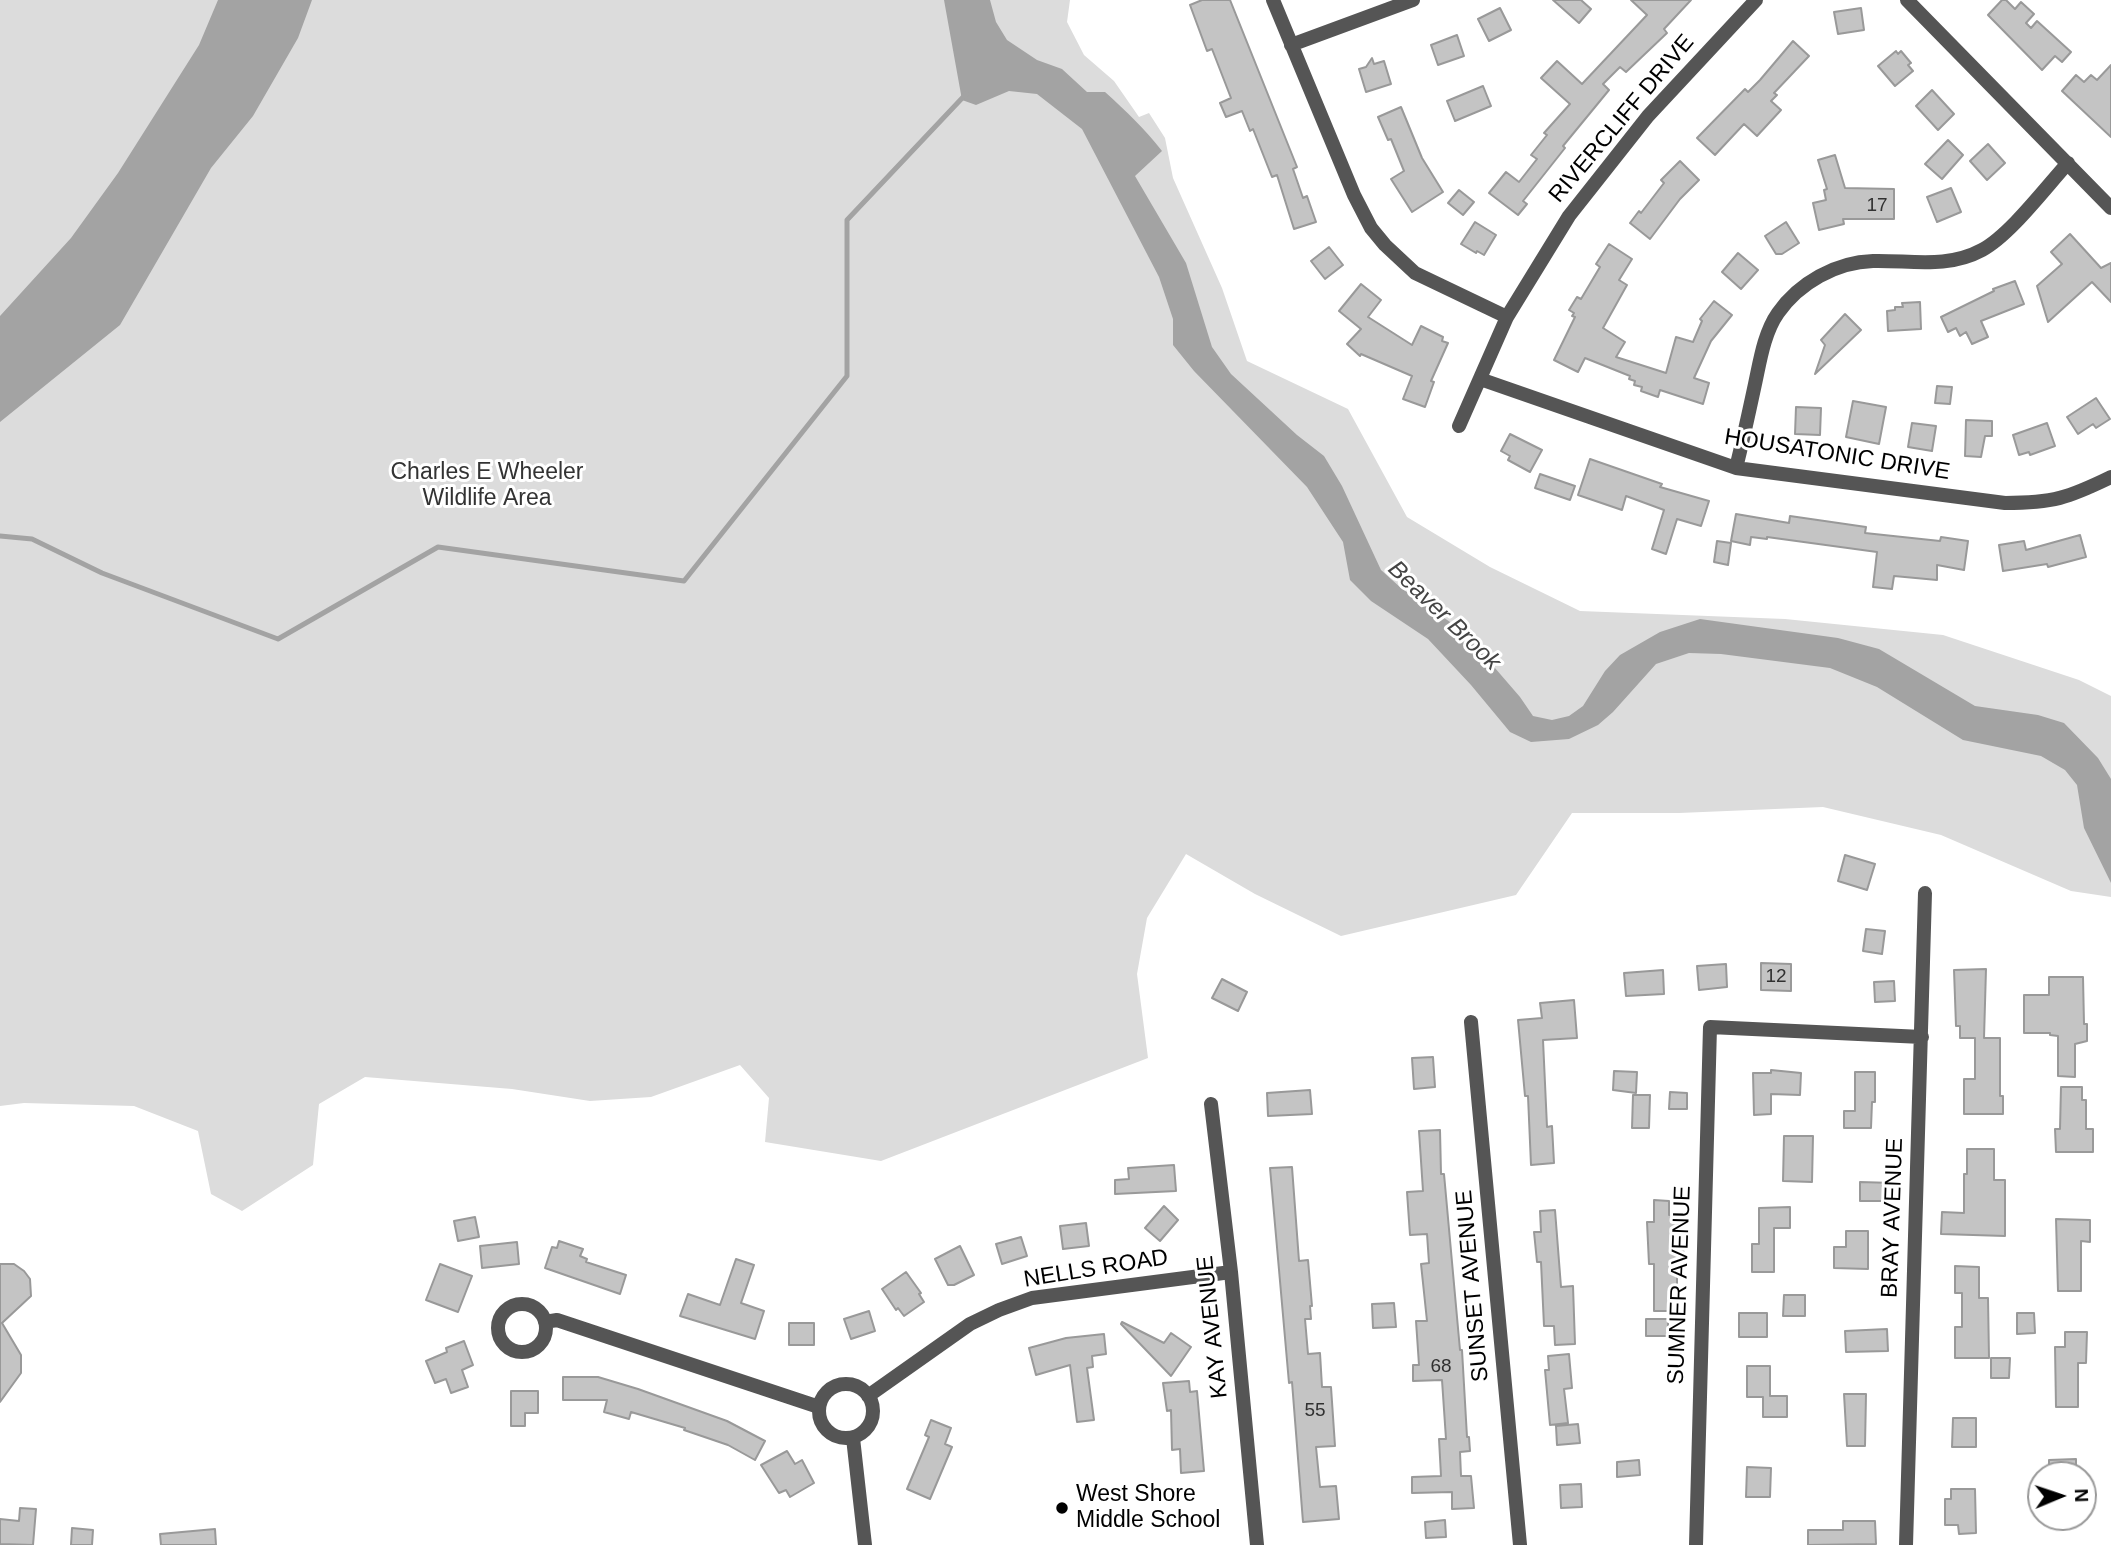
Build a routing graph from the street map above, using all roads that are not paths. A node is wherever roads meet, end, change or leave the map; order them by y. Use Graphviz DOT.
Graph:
graph roads {
  1 [pos="1273,0"];
  2 [pos="1413,0"];
  3 [pos="1756,0"];
  4 [pos="1907,0"];
  5 [pos="1291,45"];
  6 [pos="2068,163"];
  7 [pos="2111,208"];
  8 [pos="1507,317"];
  9 [pos="1480,379"];
  10 [pos="1459,426"];
  11 [pos="1736,467"];
  12 [pos="2111,477"];
  13 [pos="1925,893"];
  14 [pos="1471,1022"];
  15 [pos="1922,1037"];
  16 [pos="1212,1104"];
  17 [pos="1231,1272"];
  18 [pos="545,1322"];
  19 [pos="868,1396"];
  20 [pos="819,1406"];
  21 [pos="853,1438"];
  22 [pos="866,1545"];
  23 [pos="1257,1545"];
  24 [pos="1520,1545"];
  25 [pos="1696,1545"];
  26 [pos="1906,1545"];
  1 -- 5 [label="street"];
  2 -- 5 [label="street"];
  3 -- 8 [label="street, RIVERCLIFF DRIVE"];
  4 -- 6 [label="street"];
  5 -- 8 [label="street"];
  6 -- 7 [label="street"];
  6 -- 11 [label="street"];
  8 -- 9 [label="street, RIVERCLIFF DRIVE"];
  9 -- 10 [label="street, RIVERCLIFF DRIVE"];
  9 -- 11 [label="street, HOUSATONIC DRIVE"];
  11 -- 12 [label="street, HOUSATONIC DRIVE"];
  13 -- 15 [label="street, BRAY AVENUE"];
  14 -- 24 [label="street, SUNSET AVENUE"];
  15 -- 25 [label="street, SUMNER AVENUE"];
  15 -- 26 [label="street, BRAY AVENUE"];
  16 -- 17 [label="street, KAY AVENUE"];
  17 -- 19 [label="street, NELLS ROAD"];
  17 -- 23 [label="street, KAY AVENUE"];
  18 -- 20 [label="street"];
  19 -- 20 [label="street"];
  19 -- 21 [label="street"];
  20 -- 21 [label="street"];
  21 -- 22 [label="street"];
}
